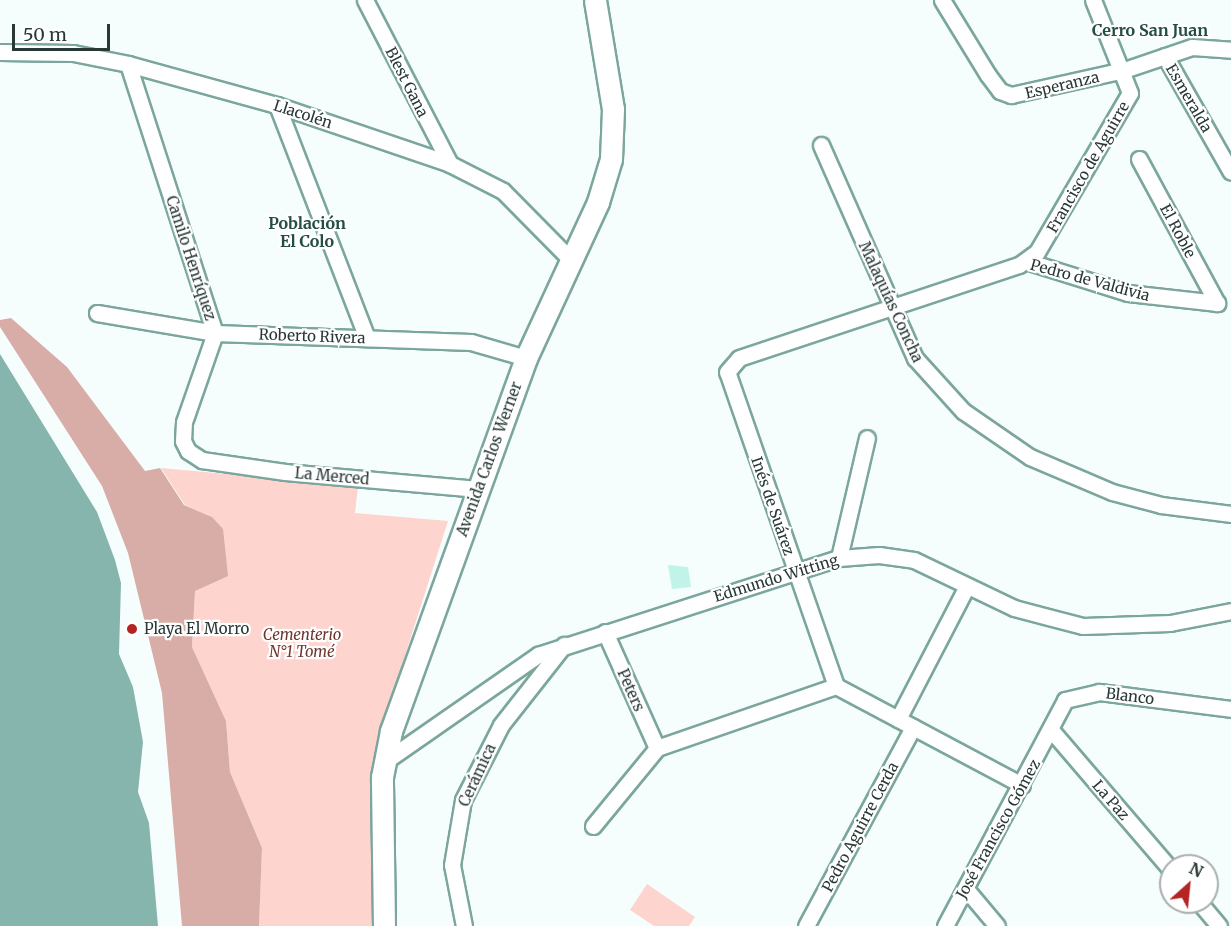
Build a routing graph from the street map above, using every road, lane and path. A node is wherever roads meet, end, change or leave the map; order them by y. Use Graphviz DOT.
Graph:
graph roads {
  1 [pos="365,0"];
  2 [pos="595,0"];
  3 [pos="942,0"];
  4 [pos="1093,0"];
  5 [pos="1231,50"];
  6 [pos="0,52"];
  7 [pos="1165,56"];
  8 [pos="128,64"];
  9 [pos="1124,70"];
  10 [pos="277,105"];
  11 [pos="821,145"];
  12 [pos="1139,159"];
  13 [pos="450,164"];
  14 [pos="1231,172"];
  15 [pos="570,259"];
  16 [pos="1026,261"];
  17 [pos="1217,303"];
  18 [pos="891,309"];
  19 [pos="97,313"];
  20 [pos="215,333"];
  21 [pos="367,338"];
  22 [pos="526,358"];
  23 [pos="729,366"];
  24 [pos="867,438"];
  25 [pos="188,451"];
  26 [pos="478,489"];
  27 [pos="1231,514"];
  28 [pos="839,558"];
  29 [pos="795,570"];
  30 [pos="966,586"];
  31 [pos="1231,611"];
  32 [pos="605,632"];
  33 [pos="564,645"];
  34 [pos="836,686"];
  35 [pos="1231,709"];
  36 [pos="898,719"];
  37 [pos="913,727"];
  38 [pos="1052,731"];
  39 [pos="657,748"];
  40 [pos="384,762"];
  41 [pos="1023,785"];
  42 [pos="593,826"];
  43 [pos="1159,856"];
  44 [pos="966,889"];
  45 [pos="1209,914"];
  46 [pos="384,926"];
  47 [pos="464,926"];
  48 [pos="806,926"];
  49 [pos="945,926"];
  50 [pos="997,926"];
  51 [pos="1219,926"];
  1 -- 13 [label="street, Blest Gana"];
  2 -- 15 [label="main road, Avenida Carlos Werner"];
  3 -- 9 [label="street, Esperanza"];
  4 -- 9 [label="street, Francisco de Aguirre"];
  5 -- 7 [label="street"];
  6 -- 8 [label="street, Llacolén"];
  7 -- 9 [label="street"];
  7 -- 14 [label="street, Esmeralda"];
  8 -- 10 [label="street, Llacolén"];
  8 -- 20 [label="street, Camilo Henríquez"];
  9 -- 16 [label="street, Francisco de Aguirre"];
  10 -- 13 [label="street, Llacolén"];
  10 -- 21 [label="street"];
  11 -- 18 [label="street, Malaquías Concha"];
  12 -- 17 [label="street, El Roble"];
  13 -- 15 [label="street, Llacolén"];
  15 -- 22 [label="main road, Avenida Carlos Werner"];
  16 -- 17 [label="street, Pedro de Valdivia"];
  16 -- 18 [label="street, Pedro de Valdivia"];
  18 -- 23 [label="street, Pedro de Valdivia"];
  18 -- 27 [label="street, Malaquías Concha"];
  19 -- 20 [label="street, Roberto Rivera"];
  20 -- 21 [label="street, Roberto Rivera"];
  20 -- 25 [label="street, Camilo Henríquez"];
  21 -- 22 [label="street, Roberto Rivera"];
  22 -- 26 [label="main road, Avenida Carlos Werner"];
  23 -- 29 [label="street, Inés de Suárez"];
  24 -- 28 [label="street"];
  25 -- 26 [label="street, La Merced"];
  26 -- 40 [label="main road, Avenida Carlos Werner"];
  28 -- 29 [label="street, Edmundo Witting"];
  28 -- 30 [label="street, Edmundo Witting"];
  29 -- 32 [label="street, Edmundo Witting"];
  29 -- 34 [label="street, Inés de Suárez"];
  30 -- 31 [label="street, Edmundo Witting"];
  30 -- 36 [label="street"];
  32 -- 33 [label="street, Edmundo Witting"];
  32 -- 39 [label="street, Peters"];
  33 -- 40 [label="street, Edmundo Witting"];
  33 -- 47 [label="street, Cerámica"];
  34 -- 36 [label="street"];
  34 -- 39 [label="street"];
  35 -- 38 [label="street, Blanco"];
  36 -- 37 [label="street"];
  37 -- 41 [label="street"];
  37 -- 48 [label="street, Pedro Aguirre Cerda"];
  38 -- 41 [label="street, José Francisco Gómez"];
  38 -- 43 [label="street, La Paz"];
  39 -- 42 [label="street"];
  40 -- 46 [label="main road, Avenida Carlos Werner"];
  41 -- 44 [label="street, José Francisco Gómez"];
  44 -- 49 [label="street, José Francisco Gómez"];
  44 -- 50 [label="street"];
  45 -- 51 [label="street"];
}
